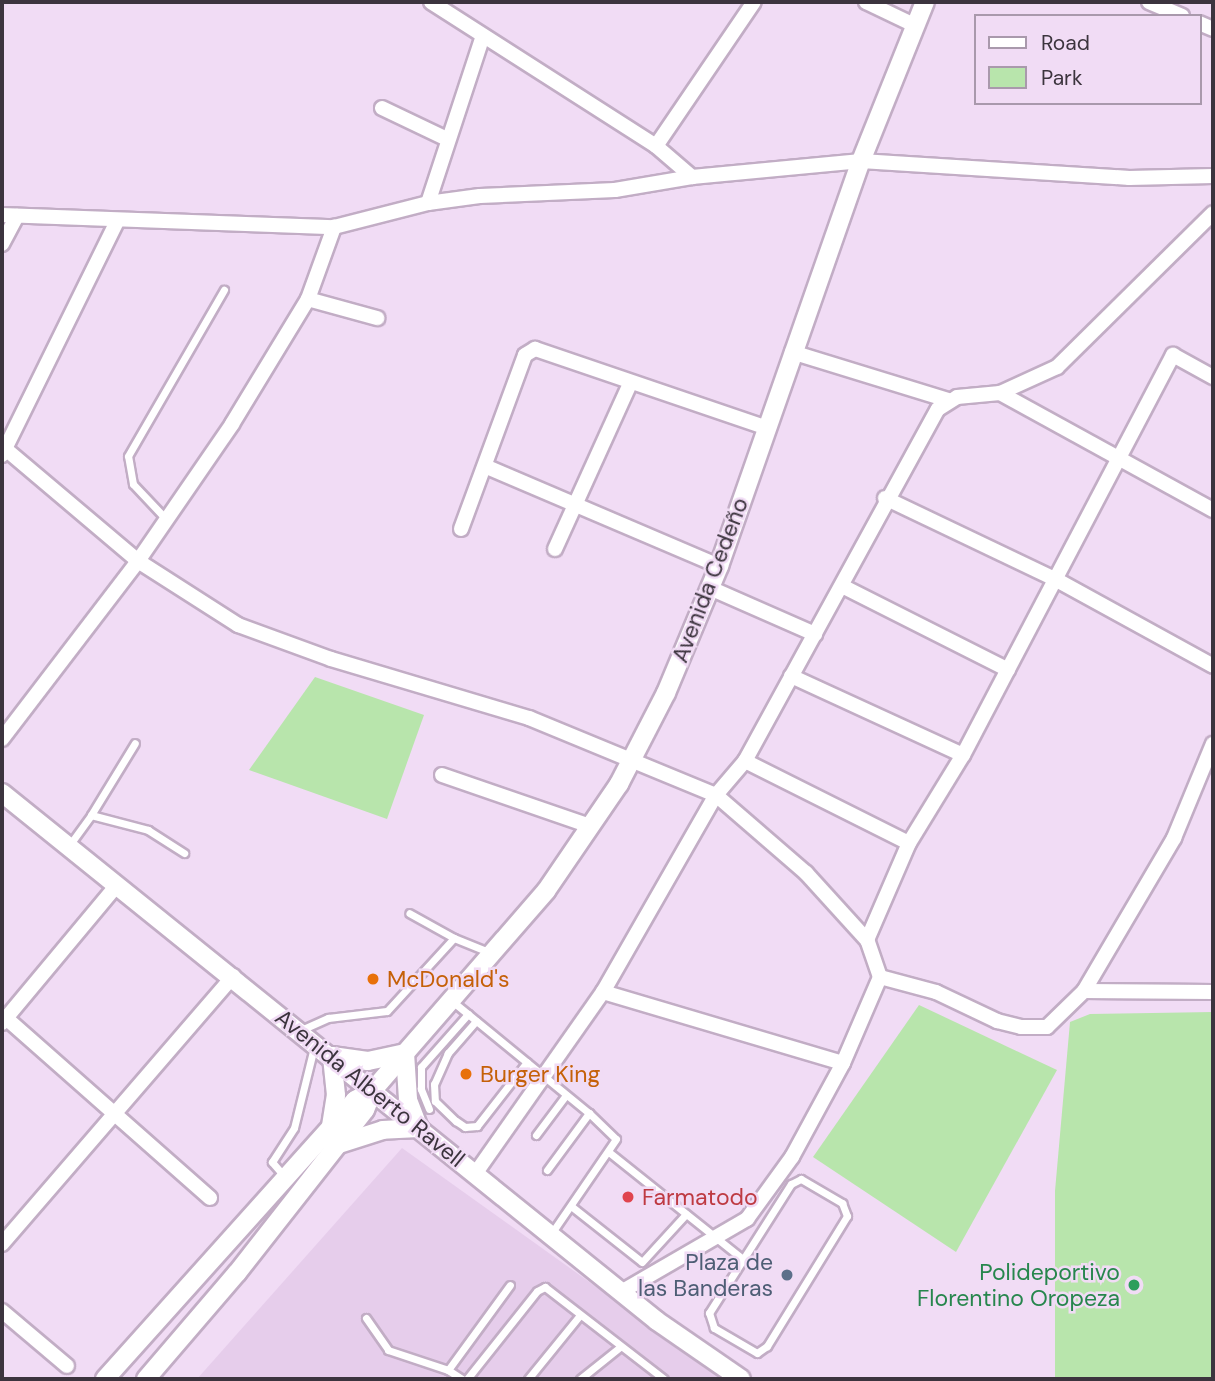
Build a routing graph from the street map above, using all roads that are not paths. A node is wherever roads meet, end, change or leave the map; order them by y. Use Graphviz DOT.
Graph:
graph roads {
  1 [pos="431,2"];
  2 [pos="754,2"];
  3 [pos="866,2"];
  4 [pos="925,2"];
  5 [pos="1149,2"];
  6 [pos="1177,14"];
  7 [pos="912,24"];
  8 [pos="483,36"];
  9 [pos="382,108"];
  10 [pos="447,139"];
  11 [pos="656,146"];
  12 [pos="861,161"];
  13 [pos="1213,176"];
  14 [pos="692,177"];
  15 [pos="428,203"];
  16 [pos="1213,213"];
  17 [pos="2,215"];
  18 [pos="17,216"];
  19 [pos="117,221"];
  20 [pos="334,227"];
  21 [pos="2,244"];
  22 [pos="224,290"];
  23 [pos="307,299"];
  24 [pos="377,318"];
  25 [pos="792,352"];
  26 [pos="1213,377"];
  27 [pos="630,384"];
  28 [pos="1000,393"];
  29 [pos="948,400"];
  30 [pos="764,427"];
  31 [pos="3,450"];
  32 [pos="1117,458"];
  33 [pos="487,467"];
  34 [pos="885,498"];
  35 [pos="574,501"];
  36 [pos="1213,510"];
  37 [pos="166,520"];
  38 [pos="461,529"];
  39 [pos="555,549"];
  40 [pos="138,561"];
  41 [pos="719,566"];
  42 [pos="1055,579"];
  43 [pos="842,586"];
  44 [pos="710,588"];
  45 [pos="815,634"];
  46 [pos="1213,667"];
  47 [pos="1008,670"];
  48 [pos="792,676"];
  49 [pos="2,739"];
  50 [pos="135,743"];
  51 [pos="1213,744"];
  52 [pos="963,755"];
  53 [pos="632,761"];
  54 [pos="745,761"];
  55 [pos="442,775"];
  56 [pos="2,793"];
  57 [pos="716,795"];
  58 [pos="91,815"];
  59 [pos="590,827"];
  60 [pos="909,843"];
  61 [pos="68,848"];
  62 [pos="184,853"];
  63 [pos="117,885"];
  64 [pos="409,913"];
  65 [pos="454,938"];
  66 [pos="867,940"];
  67 [pos="491,953"];
  68 [pos="233,976"];
  69 [pos="880,977"];
  70 [pos="1084,991"];
  71 [pos="603,992"];
  72 [pos="1213,992"];
  73 [pos="451,1000"];
  74 [pos="468,1014"];
  75 [pos="4,1021"];
  76 [pos="476,1021"];
  77 [pos="300,1030"];
  78 [pos="315,1043"];
  79 [pos="405,1053"];
  80 [pos="332,1056"];
  81 [pos="527,1062"];
  82 [pos="842,1063"];
  83 [pos="545,1077"];
  84 [pos="373,1090"];
  85 [pos="566,1095"];
  86 [pos="429,1109"];
  87 [pos="115,1113"];
  88 [pos="589,1113"];
  89 [pos="419,1128"];
  90 [pos="536,1135"];
  91 [pos="334,1136"];
  92 [pos="610,1153"];
  93 [pos="547,1170"];
  94 [pos="475,1174"];
  95 [pos="286,1178"];
  96 [pos="210,1198"];
  97 [pos="571,1206"];
  98 [pos="687,1214"];
  99 [pos="551,1235"];
  100 [pos="716,1237"];
  101 [pos="2,1244"];
  102 [pos="744,1260"];
  103 [pos="510,1285"];
  104 [pos="621,1292"];
  105 [pos="2,1311"];
  106 [pos="580,1315"];
  107 [pos="366,1318"];
  108 [pos="620,1347"];
  109 [pos="67,1366"];
  110 [pos="448,1370"];
  111 [pos="652,1373"];
  112 [pos="105,1379"];
  113 [pos="146,1379"];
  114 [pos="462,1379"];
  115 [pos="467,1379"];
  116 [pos="528,1379"];
  117 [pos="580,1379"];
  118 [pos="644,1379"];
  119 [pos="664,1379"];
  120 [pos="741,1379"];
  1 -- 8 [label="street"];
  2 -- 11 [label="street"];
  3 -- 7 [label="street"];
  4 -- 7 [label="street, Avenida Cedeño"];
  5 -- 6 [label="street"];
  7 -- 12 [label="street, Avenida Cedeño"];
  8 -- 10 [label="street"];
  8 -- 11 [label="street"];
  9 -- 10 [label="street"];
  10 -- 15 [label="street"];
  11 -- 14 [label="street"];
  12 -- 13 [label="street"];
  12 -- 14 [label="street"];
  12 -- 25 [label="street, Avenida Cedeño"];
  14 -- 15 [label="street"];
  15 -- 20 [label="street"];
  16 -- 28 [label="street"];
  17 -- 18 [label="street"];
  18 -- 19 [label="street"];
  18 -- 21 [label="street"];
  19 -- 20 [label="street"];
  19 -- 31 [label="street"];
  20 -- 23 [label="street"];
  22 -- 37 [label="lane"];
  23 -- 24 [label="street"];
  23 -- 37 [label="street"];
  25 -- 29 [label="street"];
  25 -- 30 [label="street, Avenida Cedeño"];
  26 -- 32 [label="street"];
  27 -- 30 [label="street"];
  27 -- 33 [label="street"];
  27 -- 35 [label="street"];
  28 -- 29 [label="street"];
  28 -- 32 [label="street"];
  29 -- 34 [label="street"];
  30 -- 41 [label="street, Avenida Cedeño"];
  31 -- 40 [label="street"];
  32 -- 36 [label="street"];
  32 -- 42 [label="street"];
  33 -- 35 [label="street"];
  33 -- 38 [label="street"];
  34 -- 42 [label="street"];
  34 -- 43 [label="street"];
  35 -- 39 [label="street"];
  35 -- 41 [label="street"];
  37 -- 40 [label="street"];
  40 -- 49 [label="street"];
  40 -- 53 [label="street"];
  41 -- 44 [label="street, Avenida Cedeño"];
  42 -- 46 [label="street"];
  42 -- 47 [label="street"];
  43 -- 45 [label="street"];
  43 -- 47 [label="street"];
  44 -- 45 [label="street"];
  44 -- 53 [label="street, Avenida Cedeño"];
  45 -- 48 [label="street"];
  47 -- 52 [label="street"];
  48 -- 52 [label="street"];
  48 -- 54 [label="street"];
  50 -- 58 [label="lane"];
  51 -- 70 [label="street"];
  52 -- 60 [label="street"];
  53 -- 57 [label="street"];
  53 -- 59 [label="street, Avenida Cedeño"];
  54 -- 57 [label="street"];
  54 -- 60 [label="street"];
  55 -- 59 [label="street"];
  56 -- 61 [label="street, Avenida Alberto Ravell"];
  57 -- 66 [label="street"];
  57 -- 71 [label="street"];
  58 -- 61 [label="lane"];
  58 -- 62 [label="lane"];
  59 -- 67 [label="street, Avenida Cedeño"];
  60 -- 66 [label="street"];
  61 -- 63 [label="street, Avenida Alberto Ravell"];
  63 -- 68 [label="street, Avenida Alberto Ravell"];
  63 -- 75 [label="street"];
  64 -- 65 [label="lane"];
  65 -- 67 [label="lane"];
  65 -- 77 [label="lane"];
  66 -- 69 [label="street"];
  67 -- 73 [label="street, Avenida Cedeño"];
  68 -- 77 [label="street, Avenida Alberto Ravell"];
  68 -- 87 [label="street"];
  69 -- 70 [label="street"];
  69 -- 82 [label="street"];
  70 -- 72 [label="street"];
  71 -- 82 [label="street"];
  71 -- 83 [label="street"];
  73 -- 74 [label="lane"];
  73 -- 79 [label="street, Avenida Cedeño"];
  74 -- 76 [label="lane"];
  74 -- 86 [label="lane"];
  75 -- 87 [label="street"];
  76 -- 81 [label="lane"];
  76 -- 81 [label="lane"];
  77 -- 78 [label="street, Avenida Alberto Ravell"];
  78 -- 80 [label="street, Avenida Alberto Ravell"];
  78 -- 95 [label="lane"];
  79 -- 80 [label="street"];
  79 -- 84 [label="street, Avenida Cedeño"];
  79 -- 89 [label="street"];
  80 -- 84 [label="street, Avenida Alberto Ravell"];
  80 -- 91 [label="street"];
  81 -- 83 [label="lane"];
  82 -- 100 [label="street"];
  83 -- 85 [label="lane"];
  83 -- 94 [label="street"];
  84 -- 89 [label="street, Avenida Alberto Ravell"];
  84 -- 91 [label="street, Avenida Cedeño"];
  85 -- 88 [label="lane"];
  85 -- 90 [label="lane"];
  87 -- 96 [label="street"];
  87 -- 101 [label="street"];
  88 -- 92 [label="lane"];
  88 -- 93 [label="lane"];
  89 -- 91 [label="street"];
  89 -- 94 [label="street, Avenida Alberto Ravell"];
  91 -- 95 [label="street"];
  91 -- 113 [label="street"];
  92 -- 97 [label="lane"];
  92 -- 98 [label="lane"];
  94 -- 99 [label="street, Avenida Alberto Ravell"];
  95 -- 112 [label="street"];
  97 -- 98 [label="lane"];
  97 -- 99 [label="lane"];
  98 -- 100 [label="lane"];
  99 -- 104 [label="street, Avenida Alberto Ravell"];
  100 -- 102 [label="lane"];
  100 -- 104 [label="street"];
  102 -- 102 [label="lane"];
  103 -- 110 [label="lane"];
  104 -- 120 [label="street, Avenida Alberto Ravell"];
  105 -- 109 [label="street"];
  106 -- 108 [label="lane"];
  106 -- 115 [label="lane"];
  106 -- 116 [label="lane"];
  107 -- 110 [label="lane"];
  108 -- 111 [label="lane"];
  108 -- 117 [label="lane"];
  110 -- 114 [label="lane"];
  111 -- 118 [label="lane"];
  111 -- 119 [label="lane"];
}
